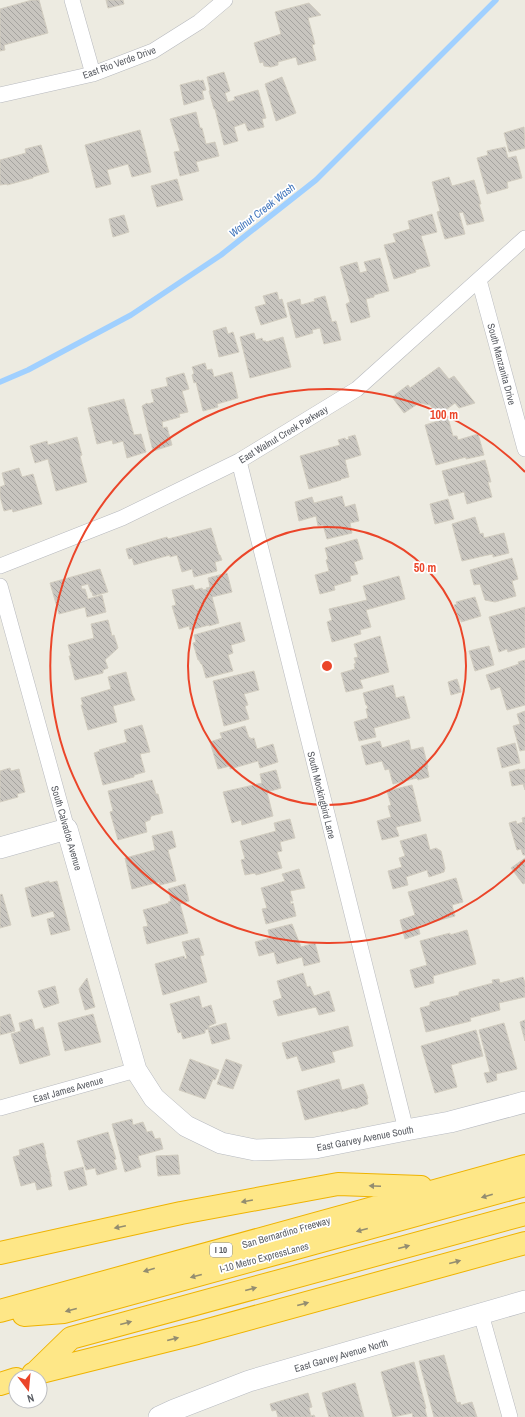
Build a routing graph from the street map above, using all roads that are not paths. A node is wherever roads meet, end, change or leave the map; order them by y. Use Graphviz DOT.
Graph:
graph roads {
  1 [pos="72,0"];
  2 [pos="225,0"];
  3 [pos="93,74"];
  4 [pos="0,95"];
  5 [pos="525,238"];
  6 [pos="479,280"];
  7 [pos="525,449"];
  8 [pos="239,460"];
  9 [pos="0,566"];
  10 [pos="0,586"];
  11 [pos="67,829"];
  12 [pos="0,848"];
  13 [pos="136,1070"];
  14 [pos="525,1102"];
  15 [pos="0,1108"];
  16 [pos="406,1130"];
  17 [pos="525,1166"];
  18 [pos="525,1185"];
  19 [pos="442,1188"];
  20 [pos="525,1214"];
  21 [pos="525,1243"];
  22 [pos="5,1251"];
  23 [pos="525,1301"];
  24 [pos="0,1312"];
  25 [pos="481,1314"];
  26 [pos="0,1317"];
  27 [pos="34,1369"];
  28 [pos="48,1371"];
  29 [pos="159,1417"];
  30 [pos="510,1417"];
  1 -- 3 [label="street"];
  2 -- 3 [label="street, East Rio Verde Drive"];
  3 -- 4 [label="street, East Rio Verde Drive"];
  5 -- 6 [label="street, East Walnut Creek Parkway"];
  6 -- 7 [label="street, South Manzanita Drive"];
  6 -- 8 [label="street, East Walnut Creek Parkway"];
  8 -- 9 [label="street, East Walnut Creek Parkway"];
  8 -- 16 [label="street, South Mockingbird Lane"];
  10 -- 11 [label="street, South Calvados Avenue"];
  11 -- 12 [label="street"];
  11 -- 13 [label="street, South Calvados Avenue"];
  13 -- 15 [label="street, East James Avenue"];
  13 -- 16 [label="street, East Garvey Avenue South"];
  14 -- 16 [label="street, East Garvey Avenue South"];
  17 -- 19 [label="highway, San Bernardino Freeway / I 10"];
  18 -- 26 [label="highway, I-10 Metro ExpressLanes, one-way"];
  19 -- 22 [label="highway, one-way"];
  19 -- 24 [label="highway, San Bernardino Freeway / I 10, one-way"];
  27 -- 20 [label="highway, one-way"];
  28 -- 21 [label="highway, one-way"];
  23 -- 25 [label="street, East Garvey Avenue North"];
  25 -- 29 [label="street, East Garvey Avenue North"];
  25 -- 30 [label="street"];
}
